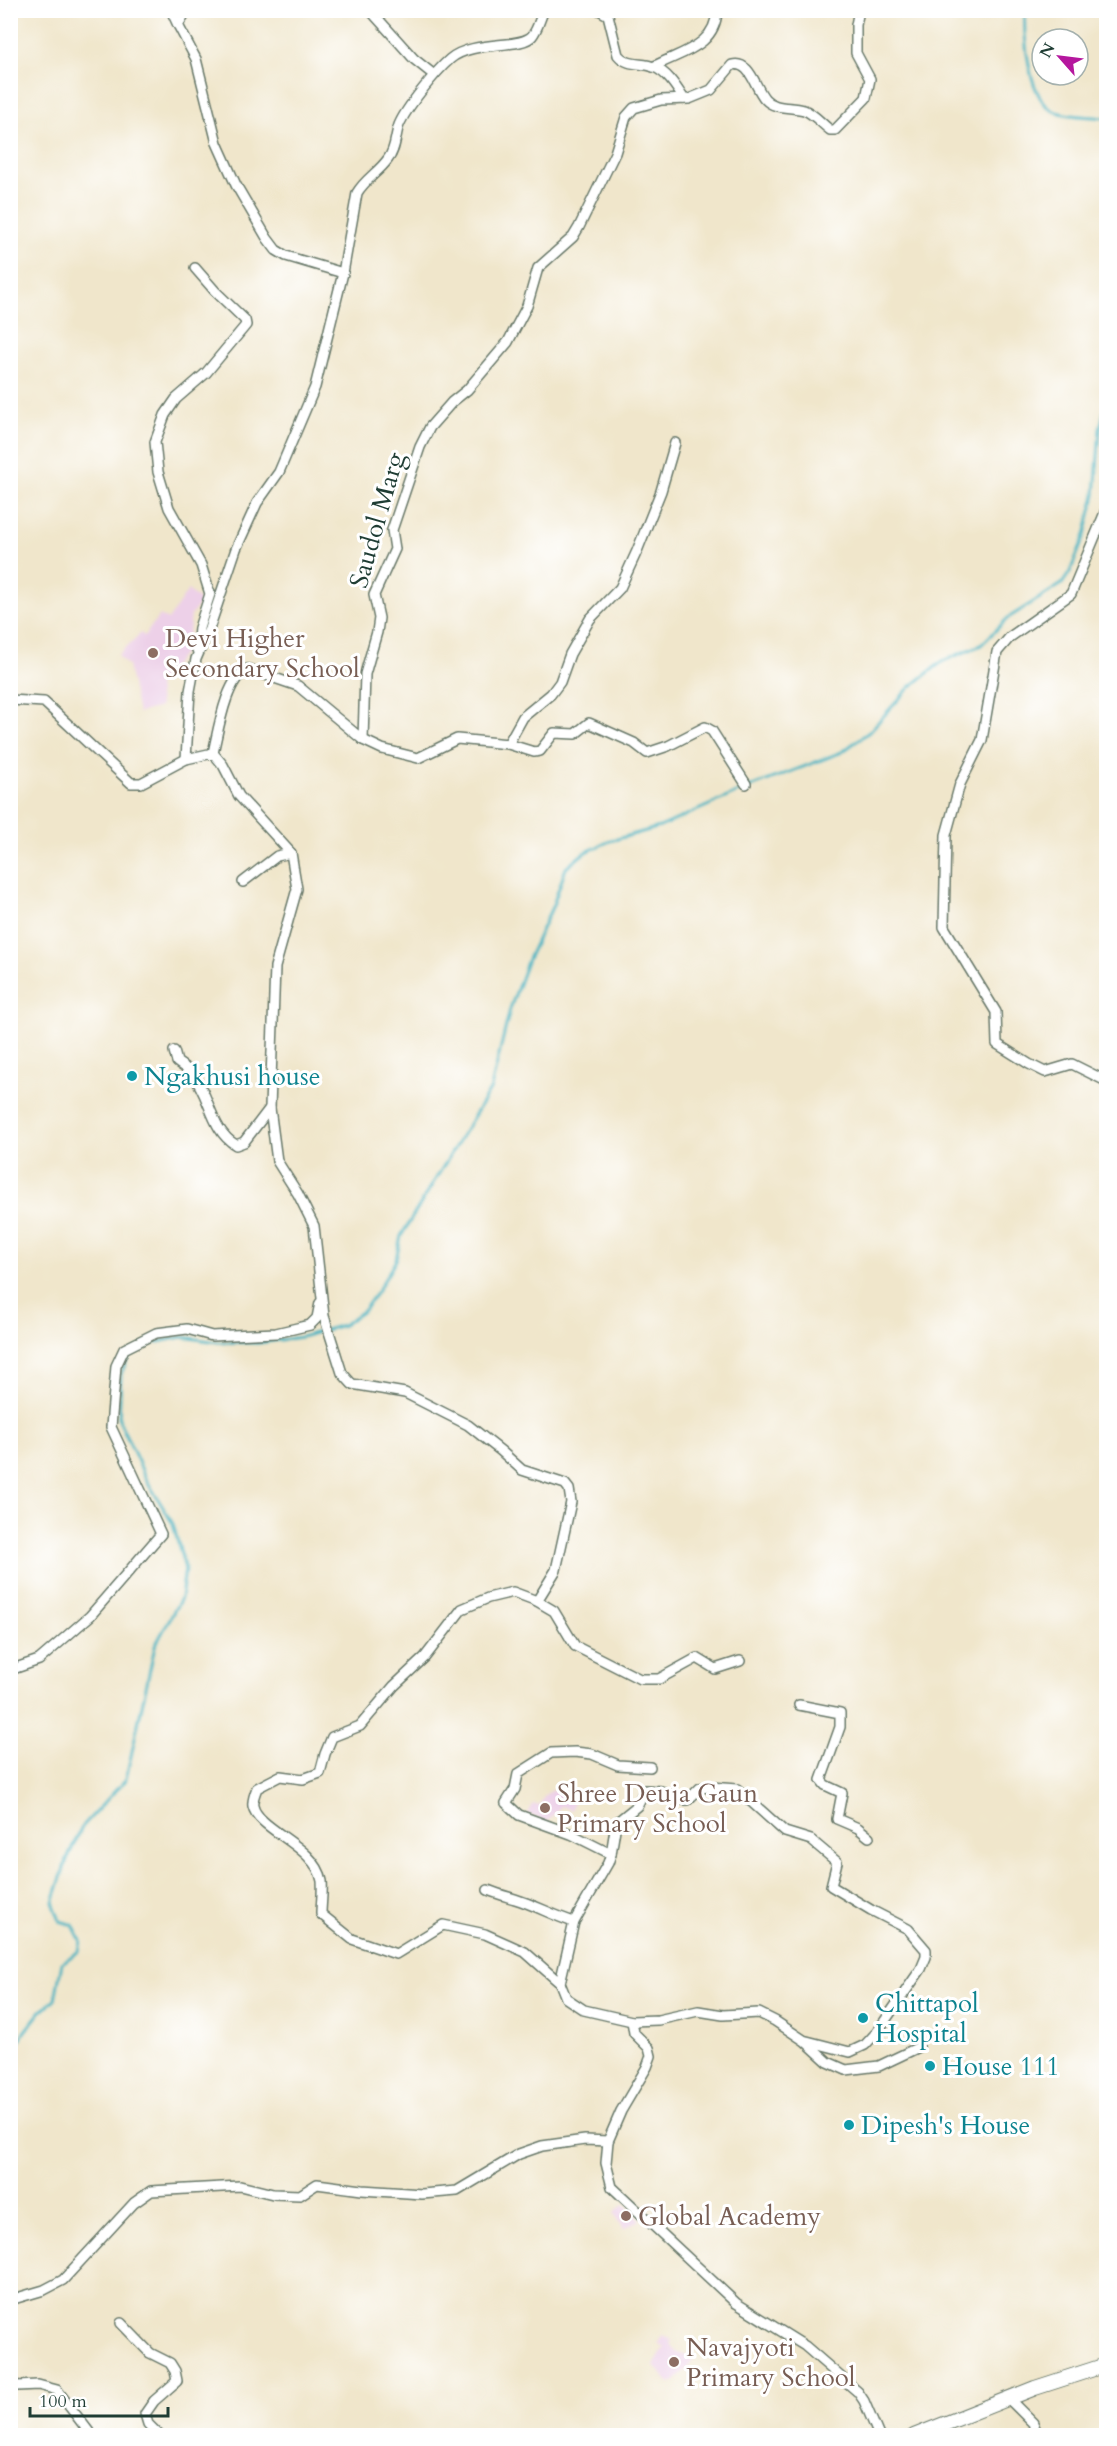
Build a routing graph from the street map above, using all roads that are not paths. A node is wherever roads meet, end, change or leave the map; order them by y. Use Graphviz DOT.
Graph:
graph roads {
  1 [pos="171,10"];
  2 [pos="187,10"];
  3 [pos="370,10"];
  4 [pos="544,10"];
  5 [pos="599,10"];
  6 [pos="717,10"];
  7 [pos="860,10"];
  8 [pos="178,25"];
  9 [pos="653,67"];
  10 [pos="434,75"];
  11 [pos="684,99"];
  12 [pos="195,268"];
  13 [pos="343,273"];
  14 [pos="675,442"];
  15 [pos="1107,510"];
  16 [pos="196,659"];
  17 [pos="10,700"];
  18 [pos="363,740"];
  19 [pos="508,744"];
  20 [pos="213,753"];
  21 [pos="186,759"];
  22 [pos="746,784"];
  23 [pos="291,853"];
  24 [pos="243,882"];
  25 [pos="174,1051"];
  26 [pos="1107,1081"];
  27 [pos="270,1108"];
  28 [pos="321,1298"];
  29 [pos="537,1601"];
  30 [pos="740,1661"];
  31 [pos="10,1670"];
  32 [pos="800,1705"];
  33 [pos="650,1767"];
  34 [pos="869,1837"];
  35 [pos="611,1854"];
  36 [pos="488,1890"];
  37 [pos="574,1922"];
  38 [pos="560,1983"];
  39 [pos="632,2021"];
  40 [pos="805,2041"];
  41 [pos="919,2047"];
  42 [pos="608,2141"];
  43 [pos="10,2300"];
  44 [pos="121,2323"];
  45 [pos="1107,2365"];
  46 [pos="10,2381"];
  47 [pos="1009,2398"];
  48 [pos="92,2436"];
  49 [pos="160,2436"];
  50 [pos="879,2436"];
  51 [pos="914,2436"];
  52 [pos="1038,2436"];
  1 -- 8 [label="street"];
  2 -- 8 [label="street"];
  3 -- 10 [label="street"];
  4 -- 10 [label="street"];
  5 -- 9 [label="street"];
  6 -- 9 [label="street"];
  7 -- 11 [label="street, Saudol Marg"];
  8 -- 13 [label="street"];
  9 -- 11 [label="street"];
  10 -- 13 [label="street"];
  11 -- 18 [label="street, Saudol Marg"];
  12 -- 16 [label="street"];
  13 -- 16 [label="street"];
  14 -- 19 [label="street"];
  15 -- 26 [label="street"];
  16 -- 21 [label="street"];
  17 -- 21 [label="street"];
  18 -- 19 [label="street"];
  18 -- 20 [label="street"];
  19 -- 22 [label="street"];
  20 -- 21 [label="street"];
  20 -- 23 [label="street"];
  23 -- 24 [label="street"];
  23 -- 27 [label="street"];
  25 -- 27 [label="street"];
  27 -- 28 [label="street"];
  28 -- 29 [label="street"];
  28 -- 31 [label="street"];
  29 -- 30 [label="street"];
  29 -- 38 [label="street"];
  32 -- 34 [label="street"];
  33 -- 35 [label="street"];
  35 -- 37 [label="street"];
  35 -- 40 [label="street"];
  36 -- 37 [label="street"];
  37 -- 38 [label="street"];
  38 -- 39 [label="street"];
  39 -- 40 [label="street"];
  39 -- 42 [label="street"];
  40 -- 41 [label="street"];
  42 -- 43 [label="street"];
  42 -- 50 [label="street"];
  44 -- 49 [label="street"];
  45 -- 47 [label="highway"];
  46 -- 48 [label="street"];
  47 -- 51 [label="highway"];
  47 -- 52 [label="street"];
}
